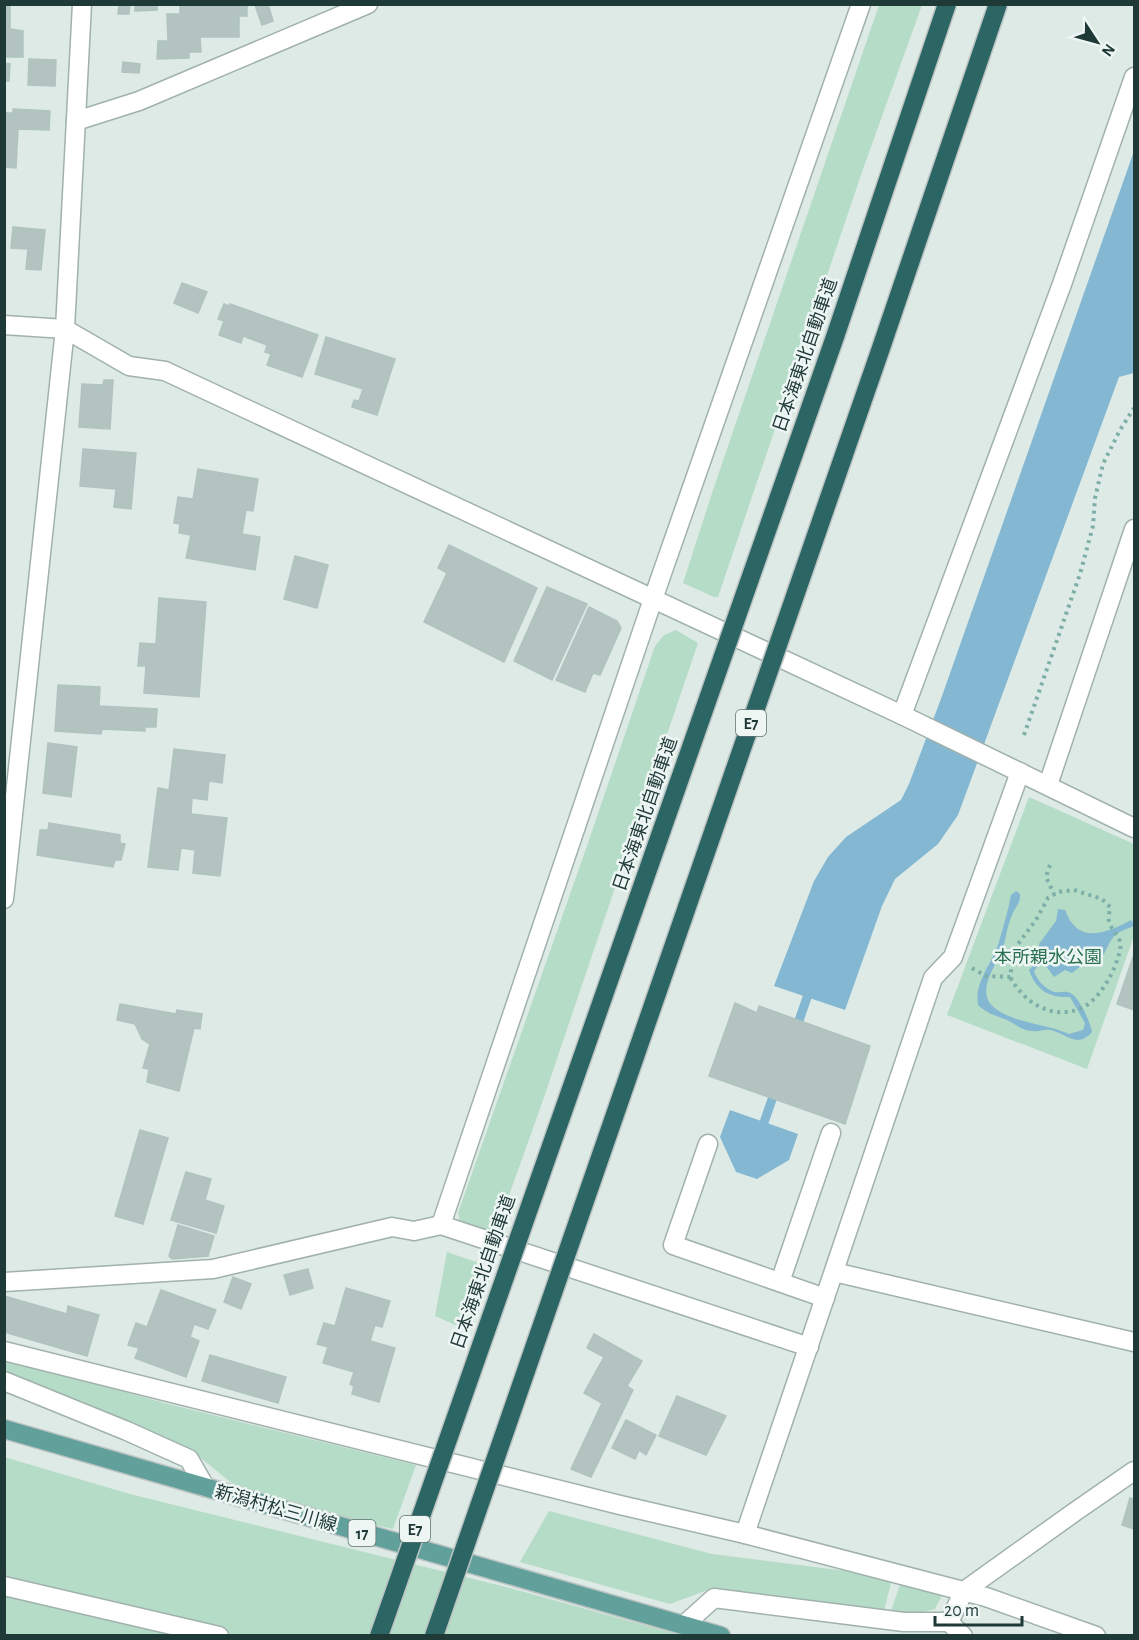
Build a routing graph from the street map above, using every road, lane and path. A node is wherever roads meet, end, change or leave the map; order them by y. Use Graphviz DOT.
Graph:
graph roads {
  1 [pos="82,4"];
  2 [pos="368,4"];
  3 [pos="861,4"];
  4 [pos="946,4"];
  5 [pos="998,4"];
  6 [pos="1134,77"];
  7 [pos="76,121"];
  8 [pos="4,325"];
  9 [pos="65,329"];
  10 [pos="1134,408"];
  11 [pos="1134,529"];
  12 [pos="653,599"];
  13 [pos="902,715"];
  14 [pos="1024,735"];
  15 [pos="12,752"];
  16 [pos="1020,772"];
  17 [pos="1048,785"];
  18 [pos="1134,828"];
  19 [pos="1050,865"];
  20 [pos="1054,894"];
  21 [pos="4,899"];
  22 [pos="953,957"];
  23 [pos="1010,977"];
  24 [pos="831,1133"];
  25 [pos="708,1144"];
  26 [pos="441,1225"];
  27 [pos="834,1272"];
  28 [pos="4,1282"];
  29 [pos="780,1282"];
  30 [pos="825,1298"];
  31 [pos="1134,1342"];
  32 [pos="809,1347"];
  33 [pos="4,1351"];
  34 [pos="4,1381"];
  35 [pos="4,1430"];
  36 [pos="1134,1471"];
  37 [pos="205,1487"];
  38 [pos="745,1534"];
  39 [pos="4,1586"];
  40 [pos="964,1591"];
  41 [pos="949,1622"];
  42 [pos="684,1625"];
  43 [pos="219,1635"];
  44 [pos="378,1635"];
  45 [pos="434,1635"];
  46 [pos="720,1635"];
  47 [pos="963,1635"];
  48 [pos="1096,1635"];
  1 -- 7 [label="street"];
  2 -- 7 [label="street"];
  3 -- 12 [label="street"];
  4 -- 44 [label="highway, 日本海東北自動車道 / E7, bridge"];
  5 -- 45 [label="highway, E7, bridge"];
  6 -- 13 [label="street"];
  7 -- 9 [label="street"];
  8 -- 9 [label="street"];
  9 -- 12 [label="street"];
  9 -- 15 [label="street"];
  10 -- 14 [label="path"];
  11 -- 17 [label="street"];
  12 -- 13 [label="street"];
  12 -- 26 [label="street"];
  13 -- 16 [label="street"];
  15 -- 21 [label="street"];
  16 -- 17 [label="street"];
  16 -- 22 [label="street"];
  17 -- 18 [label="street"];
  19 -- 20 [label="path"];
  20 -- 23 [label="path"];
  20 -- 23 [label="path"];
  22 -- 23 [label="path"];
  22 -- 27 [label="street"];
  24 -- 29 [label="street"];
  25 -- 29 [label="street"];
  26 -- 28 [label="street"];
  26 -- 32 [label="street"];
  27 -- 30 [label="street"];
  27 -- 31 [label="street"];
  29 -- 30 [label="street"];
  30 -- 32 [label="street"];
  32 -- 38 [label="street"];
  33 -- 38 [label="street"];
  34 -- 37 [label="street"];
  35 -- 37 [label="main road, 新潟村松三川線 / 17"];
  36 -- 40 [label="street"];
  37 -- 42 [label="main road, 新潟村松三川線 / 17"];
  38 -- 40 [label="street"];
  39 -- 43 [label="street"];
  40 -- 41 [label="street"];
  40 -- 48 [label="street"];
  41 -- 42 [label="street"];
  41 -- 47 [label="street"];
  42 -- 46 [label="main road, 新潟村松三川線 / 17"];
}
